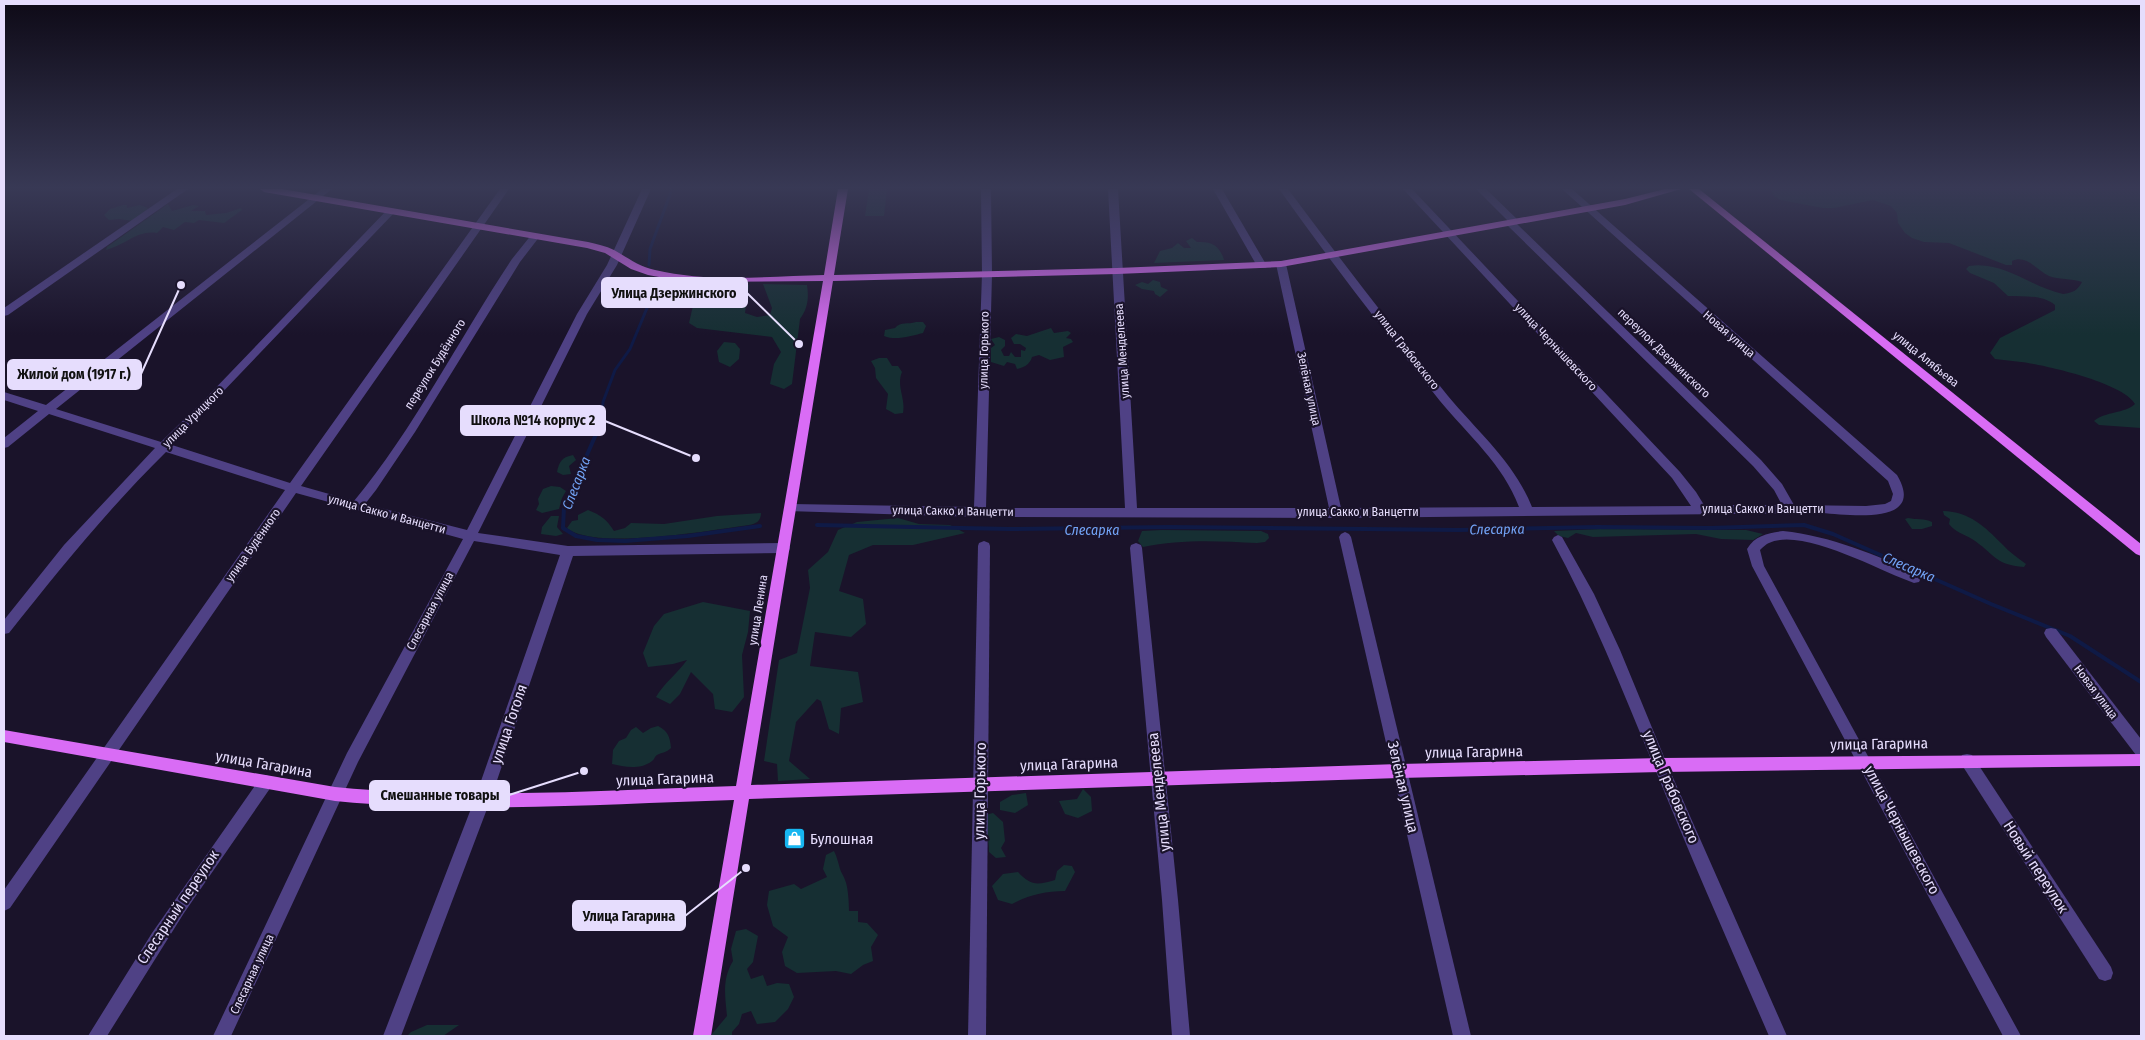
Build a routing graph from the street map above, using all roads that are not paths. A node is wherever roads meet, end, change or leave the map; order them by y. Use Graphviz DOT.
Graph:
graph roads {
  1 [pos="113,238"];
  2 [pos="266,238"];
  3 [pos="365,238"];
  4 [pos="471,238"];
  5 [pos="535,238"];
  6 [pos="545,238"];
  7 [pos="624,238"];
  8 [pos="835,238"];
  9 [pos="987,238"];
  10 [pos="1115,238"];
  11 [pos="1245,238"];
  12 [pos="1320,238"];
  13 [pos="1431,238"];
  14 [pos="1453,238"];
  15 [pos="1528,238"];
  16 [pos="1620,238"];
  17 [pos="1754,238"];
  18 [pos="616,254"];
  19 [pos="1334,256"];
  20 [pos="1281,264"];
  21 [pos="1262,266"];
  22 [pos="1117,271"];
  23 [pos="987,274"];
  24 [pos="829,278"];
  25 [pos="4,312"];
  26 [pos="4,396"];
  27 [pos="48,408"];
  28 [pos="4,444"];
  29 [pos="164,447"];
  30 [pos="1893,478"];
  31 [pos="293,488"];
  32 [pos="356,506"];
  33 [pos="791,508"];
  34 [pos="1700,510"];
  35 [pos="1792,510"];
  36 [pos="1528,511"];
  37 [pos="980,512"];
  38 [pos="1131,512"];
  39 [pos="1336,513"];
  40 [pos="471,535"];
  41 [pos="1345,537"];
  42 [pos="1558,540"];
  43 [pos="984,546"];
  44 [pos="784,548"];
  45 [pos="1136,548"];
  46 [pos="568,551"];
  47 [pos="2141,551"];
  48 [pos="1914,578"];
  49 [pos="4,629"];
  50 [pos="2051,633"];
  51 [pos="4,736"];
  52 [pos="2141,750"];
  53 [pos="106,754"];
  54 [pos="1967,760"];
  55 [pos="2141,760"];
  56 [pos="1866,762"];
  57 [pos="1661,765"];
  58 [pos="1399,771"];
  59 [pos="1158,778"];
  60 [pos="266,782"];
  61 [pos="980,785"];
  62 [pos="335,794"];
  63 [pos="743,794"];
  64 [pos="482,801"];
  65 [pos="4,903"];
  66 [pos="2105,973"];
  67 [pos="97,1036"];
  68 [pos="222,1036"];
  69 [pos="392,1036"];
  70 [pos="702,1036"];
  71 [pos="977,1036"];
  72 [pos="1181,1036"];
  73 [pos="1462,1036"];
  74 [pos="1778,1036"];
  75 [pos="2012,1036"];
  1 -- 25 [label="street"];
  2 -- 27 [label="street"];
  3 -- 29 [label="street, улица Урицкого"];
  4 -- 31 [label="street, улица Будённого"];
  5 -- 32 [label="street, переулок Будённого"];
  6 -- 18 [label="main road"];
  7 -- 18 [label="street, Слесарная улица"];
  8 -- 24 [label="main road, улица Ленина"];
  9 -- 23 [label="street, улица Горького"];
  10 -- 22 [label="street, улица Менделеева"];
  11 -- 21 [label="street"];
  12 -- 19 [label="street, улица Грабовского"];
  13 -- 19 [label="main road"];
  14 -- 34 [label="street, улица Чернышевского"];
  15 -- 35 [label="street, переулок Дзержинского"];
  16 -- 30 [label="street, Новая улица"];
  17 -- 47 [label="main road, улица Алябьева"];
  18 -- 24 [label="main road"];
  18 -- 40 [label="street, Слесарная улица"];
  19 -- 20 [label="main road"];
  19 -- 36 [label="street, улица Грабовского"];
  20 -- 21 [label="main road"];
  20 -- 39 [label="street, Зелёная улица"];
  21 -- 22 [label="main road"];
  22 -- 23 [label="main road"];
  22 -- 38 [label="street, улица Менделеева"];
  23 -- 24 [label="main road"];
  23 -- 37 [label="street, улица Горького"];
  24 -- 33 [label="main road, улица Ленина"];
  26 -- 27 [label="street, улица Сакко и Ванцетти"];
  27 -- 28 [label="street"];
  27 -- 29 [label="street, улица Сакко и Ванцетти"];
  29 -- 31 [label="street, улица Сакко и Ванцетти"];
  29 -- 49 [label="street, улица Урицкого"];
  30 -- 35 [label="street, улица Сакко и Ванцетти"];
  31 -- 32 [label="street, улица Сакко и Ванцетти"];
  31 -- 53 [label="street, улица Будённого"];
  32 -- 40 [label="street, улица Сакко и Ванцетти"];
  33 -- 37 [label="street, улица Сакко и Ванцетти"];
  33 -- 44 [label="main road, улица Ленина"];
  34 -- 35 [label="street, улица Сакко и Ванцетти"];
  34 -- 36 [label="street, улица Сакко и Ванцетти"];
  36 -- 39 [label="street, улица Сакко и Ванцетти"];
  37 -- 38 [label="street, улица Сакко и Ванцетти"];
  38 -- 39 [label="street, улица Сакко и Ванцетти"];
  40 -- 46 [label="street, улица Сакко и Ванцетти"];
  40 -- 62 [label="street, Слесарная улица"];
  41 -- 58 [label="street, Зелёная улица"];
  42 -- 57 [label="street, улица Грабовского"];
  43 -- 61 [label="street, улица Горького"];
  44 -- 46 [label="street, улица Сакко и Ванцетти"];
  44 -- 63 [label="main road, улица Ленина"];
  45 -- 59 [label="street, улица Менделеева"];
  46 -- 64 [label="street, улица Гоголя"];
  48 -- 56 [label="street, улица Чернышевского"];
  50 -- 52 [label="street, Новая улица"];
  51 -- 53 [label="main road, улица Гагарина"];
  53 -- 60 [label="main road, улица Гагарина"];
  53 -- 65 [label="street, улица Будённого"];
  54 -- 55 [label="main road, улица Гагарина"];
  54 -- 56 [label="main road, улица Гагарина"];
  54 -- 66 [label="street, Новый переулок"];
  56 -- 57 [label="main road, улица Гагарина"];
  56 -- 75 [label="street, улица Чернышевского"];
  57 -- 58 [label="main road, улица Гагарина"];
  57 -- 74 [label="street, улица Грабовского"];
  58 -- 59 [label="main road, улица Гагарина"];
  58 -- 73 [label="street, Зелёная улица"];
  59 -- 61 [label="main road, улица Гагарина"];
  59 -- 72 [label="street, улица Менделеева"];
  60 -- 62 [label="main road, улица Гагарина"];
  60 -- 67 [label="street, Слесарный переулок"];
  61 -- 63 [label="main road, улица Гагарина"];
  61 -- 71 [label="street, улица Горького"];
  62 -- 64 [label="main road, улица Гагарина"];
  62 -- 68 [label="street, Слесарная улица"];
  63 -- 64 [label="main road, улица Гагарина"];
  63 -- 70 [label="main road, улица Ленина"];
  64 -- 69 [label="street, улица Гоголя"];
}
